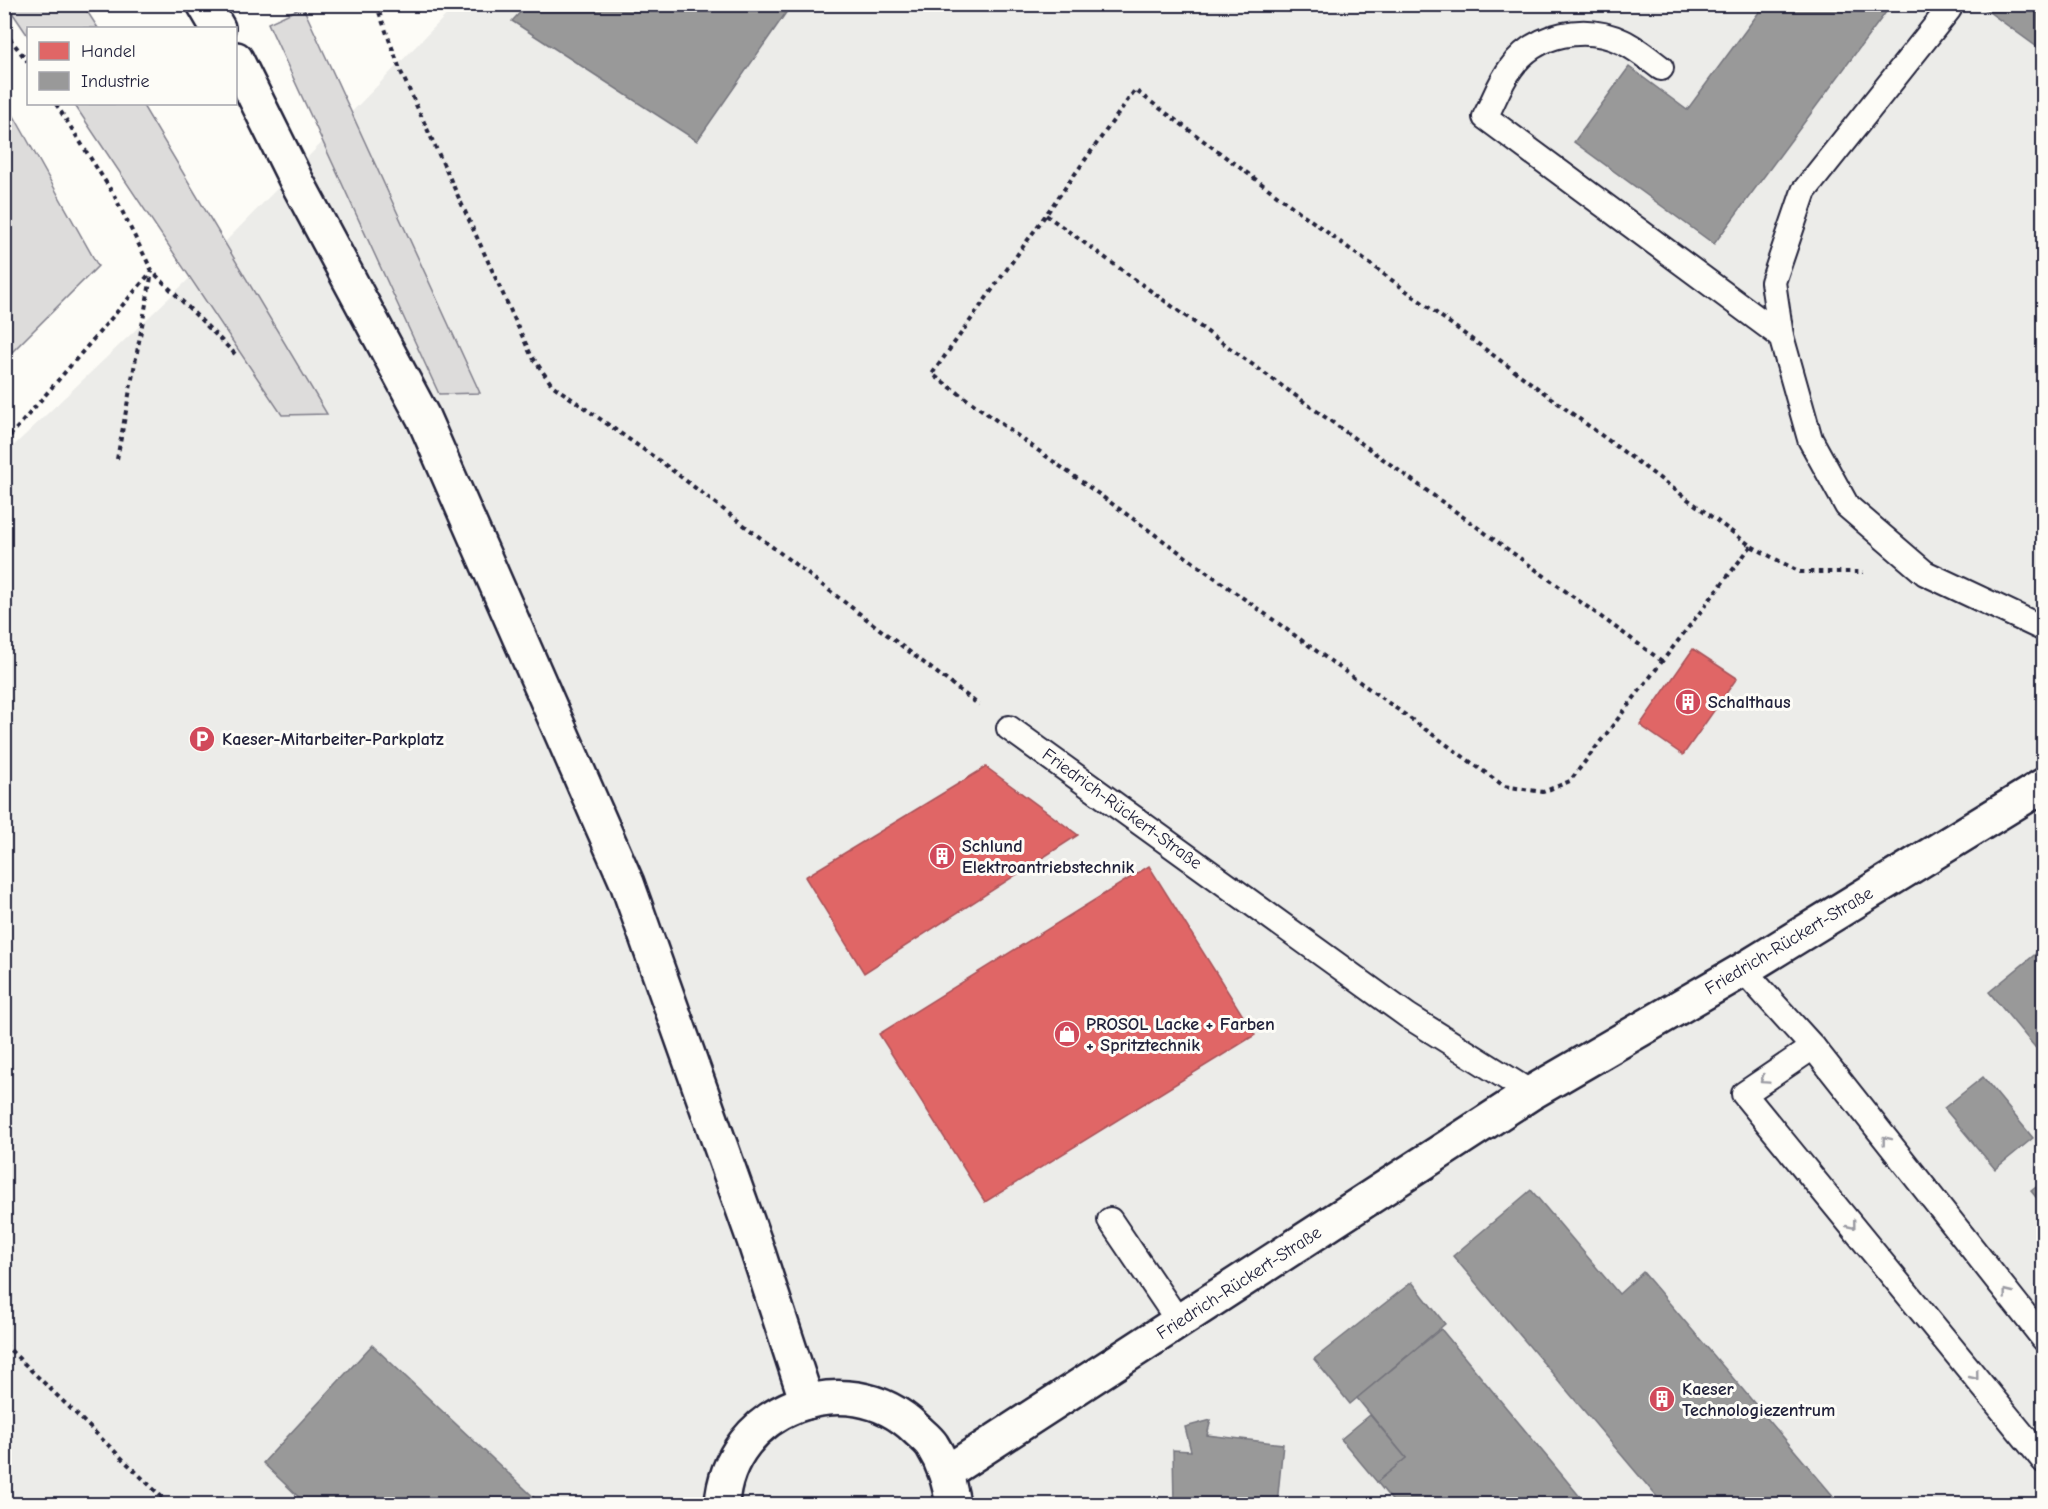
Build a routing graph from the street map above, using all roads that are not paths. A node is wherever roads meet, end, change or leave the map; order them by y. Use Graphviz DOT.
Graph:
graph roads {
  1 [pos="204,4"];
  2 [pos="1949,9"];
  3 [pos="217,27"];
  4 [pos="237,61"];
  5 [pos="1661,68"];
  6 [pos="1781,336"];
  7 [pos="2043,629"];
  8 [pos="1009,728"];
  9 [pos="2043,785"];
  10 [pos="1743,970"];
  11 [pos="1813,1047"];
  12 [pos="1532,1094"];
  13 [pos="1110,1220"];
  14 [pos="1179,1322"];
  15 [pos="2043,1339"];
  16 [pos="807,1402"];
  17 [pos="2043,1461"];
  18 [pos="947,1472"];
  19 [pos="722,1504"];
  20 [pos="953,1504"];
  1 -- 3 [label="main road"];
  2 -- 6 [label="lane"];
  4 -- 16 [label="main road"];
  5 -- 6 [label="lane"];
  6 -- 7 [label="lane"];
  8 -- 12 [label="lane, Friedrich-Rückert-Straße"];
  9 -- 10 [label="main road, Friedrich-Rückert-Straße"];
  10 -- 11 [label="lane"];
  10 -- 12 [label="main road, Friedrich-Rückert-Straße"];
  15 -- 11 [label="lane, one-way"];
  11 -- 17 [label="lane, one-way"];
  12 -- 14 [label="main road, Friedrich-Rückert-Straße"];
  13 -- 14 [label="lane"];
  14 -- 18 [label="main road, Friedrich-Rückert-Straße"];
  16 -- 18 [label="main road"];
  16 -- 19 [label="main road"];
  18 -- 20 [label="main road"];
}
